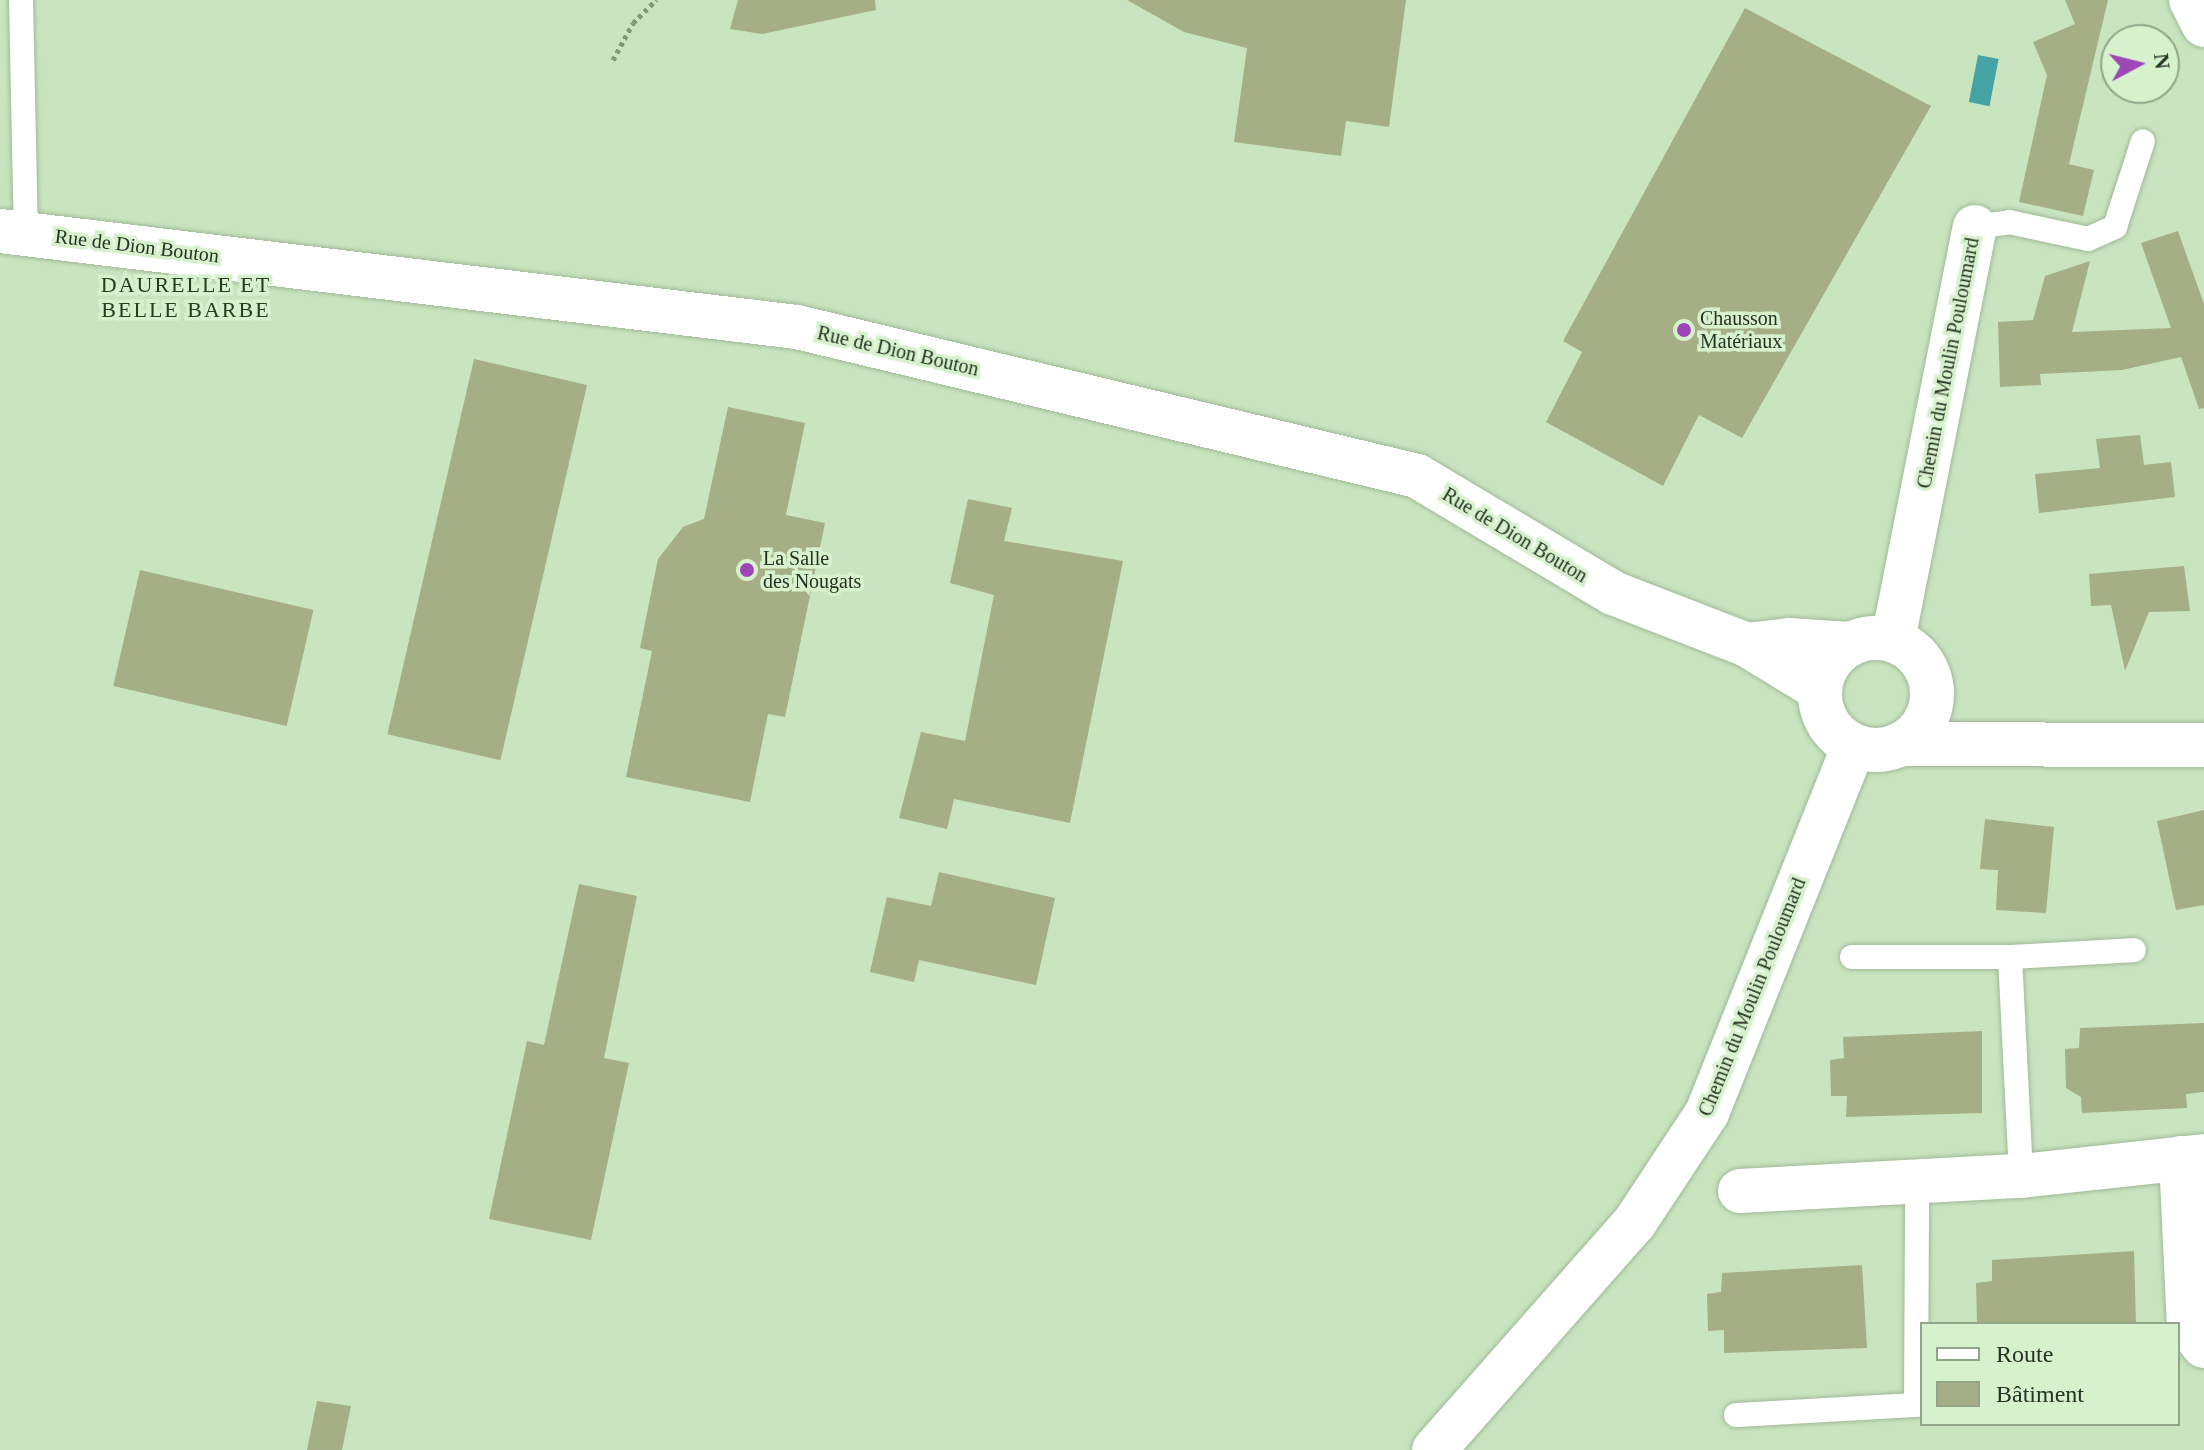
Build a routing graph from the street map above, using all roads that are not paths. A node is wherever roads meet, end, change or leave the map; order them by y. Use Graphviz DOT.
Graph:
graph roads {
  1 [pos="21,0"];
  2 [pos="2191,0"];
  3 [pos="2204,25"];
  4 [pos="2143,141"];
  5 [pos="1975,227"];
  6 [pos="13,232"];
  7 [pos="1893,640"];
  8 [pos="1850,644"];
  9 [pos="1747,645"];
  10 [pos="1819,689"];
  11 [pos="1930,708"];
  12 [pos="1901,744"];
  13 [pos="2204,745"];
  14 [pos="1854,746"];
  15 [pos="2059,747"];
  16 [pos="2134,950"];
  17 [pos="1852,957"];
  18 [pos="2010,957"];
  19 [pos="2192,1157"];
  20 [pos="2021,1176"];
  21 [pos="1917,1181"];
  22 [pos="1740,1191"];
  23 [pos="2204,1346"];
  24 [pos="1919,1405"];
  25 [pos="1736,1415"];
  26 [pos="1434,1450"];
  1 -- 6 [label="lane"];
  2 -- 3 [label="street"];
  4 -- 5 [label="lane"];
  5 -- 7 [label="street, Chemin du Moulin Pouloumard"];
  6 -- 9 [label="street, Rue de Dion Bouton"];
  7 -- 8 [label="street"];
  7 -- 11 [label="street"];
  8 -- 9 [label="street, Rue de Dion Bouton"];
  8 -- 10 [label="street"];
  9 -- 10 [label="street, Rue de Dion Bouton"];
  10 -- 14 [label="street"];
  11 -- 12 [label="street"];
  11 -- 15 [label="street"];
  12 -- 14 [label="street"];
  12 -- 15 [label="street"];
  13 -- 15 [label="street"];
  14 -- 26 [label="street, Chemin du Moulin Pouloumard"];
  16 -- 18 [label="lane"];
  17 -- 18 [label="lane"];
  18 -- 20 [label="lane"];
  19 -- 20 [label="street"];
  19 -- 23 [label="street"];
  20 -- 21 [label="street"];
  21 -- 22 [label="street"];
  21 -- 24 [label="lane"];
  24 -- 25 [label="lane"];
}
